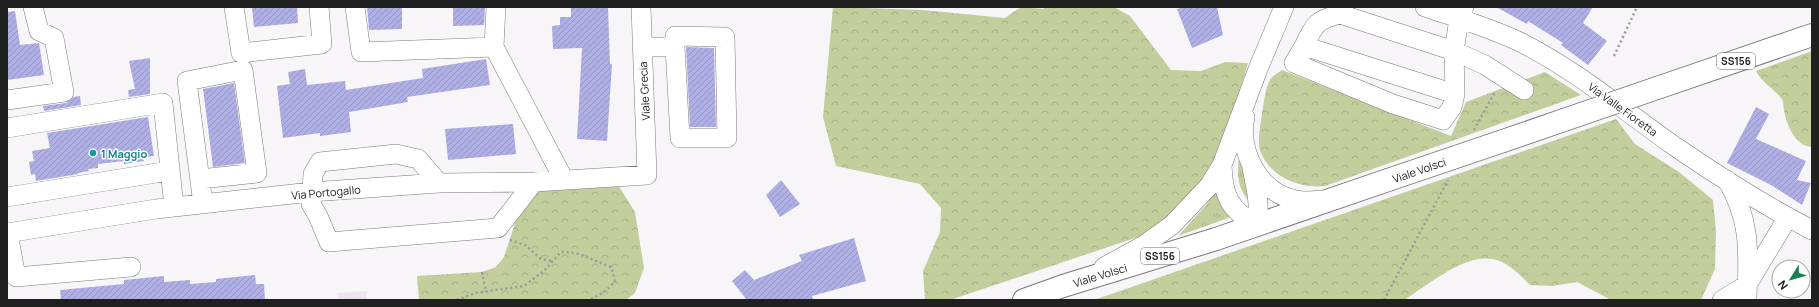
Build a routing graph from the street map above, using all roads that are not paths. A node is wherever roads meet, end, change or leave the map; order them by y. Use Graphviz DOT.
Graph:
graph roads {
  1 [pos="33,7"];
  2 [pos="234,7"];
  3 [pos="319,7"];
  4 [pos="355,7"];
  5 [pos="496,7"];
  6 [pos="641,7"];
  7 [pos="1270,7"];
  8 [pos="1284,7"];
  9 [pos="1425,7"];
  10 [pos="1465,11"];
  11 [pos="1812,35"];
  12 [pos="1304,46"];
  13 [pos="494,47"];
  14 [pos="642,47"];
  15 [pos="675,47"];
  16 [pos="1454,51"];
  17 [pos="1258,69"];
  18 [pos="1524,90"];
  19 [pos="1455,94"];
  20 [pos="1249,96"];
  21 [pos="7,100"];
  22 [pos="7,128"];
  23 [pos="1222,165"];
  24 [pos="1251,165"];
  25 [pos="169,171"];
  26 [pos="647,175"];
  27 [pos="200,179"];
  28 [pos="564,180"];
  29 [pos="1727,180"];
  30 [pos="534,182"];
  31 [pos="439,183"];
  32 [pos="311,192"];
  33 [pos="7,197"];
  34 [pos="1335,198"];
  35 [pos="203,204"];
  36 [pos="174,207"];
  37 [pos="1788,217"];
  38 [pos="1256,226"];
  39 [pos="1812,230"];
  40 [pos="8,233"];
  41 [pos="131,267"];
  42 [pos="12,282"];
  43 [pos="1063,286"];
  44 [pos="1747,292"];
  45 [pos="1024,300"];
  46 [pos="1722,300"];
  1 -- 21 [label="street"];
  2 -- 3 [label="street"];
  4 -- 13 [label="street"];
  5 -- 13 [label="street"];
  6 -- 14 [label="street, Viale Grecia"];
  7 -- 17 [label="street"];
  8 -- 17 [label="street"];
  9 -- 10 [label="street, Via Valle Fioretta"];
  10 -- 16 [label="street"];
  10 -- 29 [label="street, Via Valle Fioretta"];
  11 -- 34 [label="main road, Viale Volsci / SS156, bridge"];
  12 -- 16 [label="street"];
  12 -- 19 [label="street"];
  12 -- 19 [label="street"];
  13 -- 28 [label="street"];
  14 -- 15 [label="street"];
  14 -- 26 [label="street, Viale Grecia"];
  15 -- 15 [label="street"];
  16 -- 18 [label="street"];
  16 -- 19 [label="street"];
  17 -- 20 [label="street"];
  20 -- 23 [label="street"];
  20 -- 24 [label="street"];
  22 -- 25 [label="street"];
  23 -- 38 [label="street"];
  23 -- 43 [label="street"];
  24 -- 34 [label="street"];
  24 -- 38 [label="street"];
  25 -- 33 [label="street"];
  25 -- 36 [label="street"];
  26 -- 28 [label="street, Via Portogallo"];
  27 -- 27 [label="street"];
  27 -- 35 [label="street"];
  28 -- 30 [label="street, Via Portogallo"];
  29 -- 37 [label="street, Via Valle Fioretta"];
  29 -- 44 [label="street"];
  30 -- 31 [label="street, Via Portogallo"];
  30 -- 32 [label="street"];
  31 -- 32 [label="street, Via Portogallo"];
  31 -- 32 [label="street"];
  32 -- 35 [label="street, Via Portogallo"];
  34 -- 38 [label="main road, Viale Volsci / SS156"];
  35 -- 36 [label="street, Via Portogallo"];
  36 -- 40 [label="street, Via Portogallo"];
  37 -- 39 [label="street, Via Valle Fioretta"];
  37 -- 44 [label="street"];
  38 -- 43 [label="main road, Viale Volsci / SS156"];
  40 -- 42 [label="street"];
  41 -- 42 [label="street"];
  43 -- 45 [label="main road, Viale Volsci / SS156"];
  44 -- 46 [label="street"];
}
